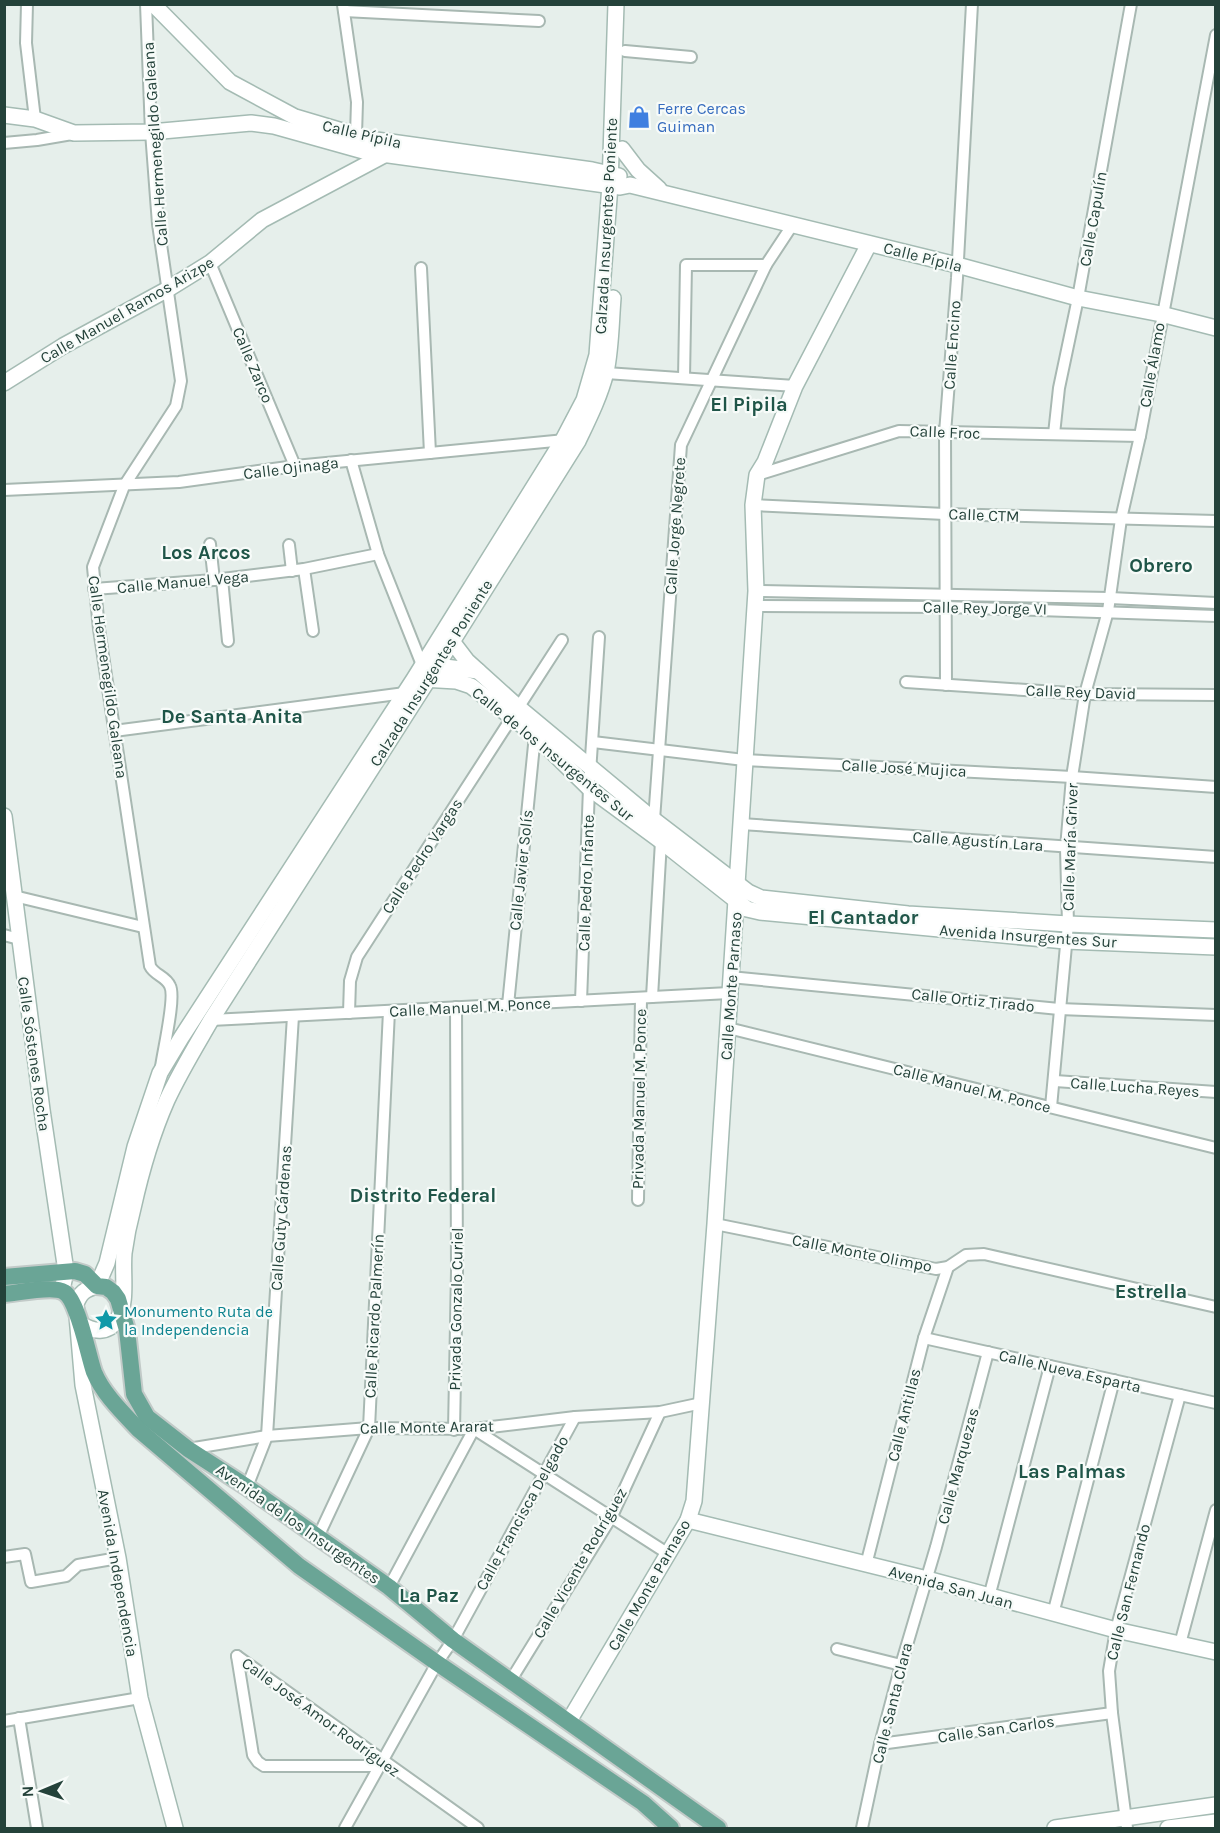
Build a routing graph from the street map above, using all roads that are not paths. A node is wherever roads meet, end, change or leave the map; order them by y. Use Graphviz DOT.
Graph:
graph roads {
  1 [pos="27,4"];
  2 [pos="146,4"];
  3 [pos="153,4"];
  4 [pos="616,4"];
  5 [pos="626,4"];
  6 [pos="972,4"];
  7 [pos="1131,4"];
  8 [pos="344,8"];
  9 [pos="538,21"];
  10 [pos="1215,35"];
  11 [pos="625,51"];
  12 [pos="691,57"];
  13 [pos="254,95"];
  14 [pos="618,114"];
  15 [pos="4,115"];
  16 [pos="35,119"];
  17 [pos="251,123"];
  18 [pos="151,132"];
  19 [pos="74,133"];
  20 [pos="356,135"];
  21 [pos="4,143"];
  22 [pos="403,143"];
  23 [pos="622,149"];
  24 [pos="386,155"];
  25 [pos="619,181"];
  26 [pos="664,192"];
  27 [pos="794,224"];
  28 [pos="869,243"];
  29 [pos="210,263"];
  30 [pos="957,265"];
  31 [pos="766,266"];
  32 [pos="421,268"];
  33 [pos="168,289"];
  34 [pos="608,295"];
  35 [pos="1078,298"];
  36 [pos="1161,314"];
  37 [pos="1215,328"];
  38 [pos="606,373"];
  39 [pos="684,378"];
  40 [pos="711,382"];
  41 [pos="4,383"];
  42 [pos="795,386"];
  43 [pos="945,433"];
  44 [pos="1054,434"];
  45 [pos="1140,436"];
  46 [pos="571,440"];
  47 [pos="430,453"];
  48 [pos="351,460"];
  49 [pos="295,466"];
  50 [pos="757,475"];
  51 [pos="124,486"];
  52 [pos="4,490"];
  53 [pos="753,505"];
  54 [pos="945,514"];
  55 [pos="1121,519"];
  56 [pos="1215,521"];
  57 [pos="210,544"];
  58 [pos="289,545"];
  59 [pos="378,554"];
  60 [pos="304,569"];
  61 [pos="292,571"];
  62 [pos="218,579"];
  63 [pos="94,589"];
  64 [pos="946,595"];
  65 [pos="755,598"];
  66 [pos="1110,598"];
  67 [pos="1215,603"];
  68 [pos="946,607"];
  69 [pos="1108,611"];
  70 [pos="1215,616"];
  71 [pos="313,631"];
  72 [pos="598,637"];
  73 [pos="451,640"];
  74 [pos="562,640"];
  75 [pos="228,641"];
  76 [pos="478,671"];
  77 [pos="425,672"];
  78 [pos="906,682"];
  79 [pos="946,685"];
  80 [pos="405,693"];
  81 [pos="1086,694"];
  82 [pos="1215,695"];
  83 [pos="514,712"];
  84 [pos="114,731"];
  85 [pos="535,735"];
  86 [pos="593,742"];
  87 [pos="658,748"];
  88 [pos="744,760"];
  89 [pos="590,766"];
  90 [pos="1072,777"];
  91 [pos="1215,787"];
  92 [pos="589,788"];
  93 [pos="4,816"];
  94 [pos="654,820"];
  95 [pos="741,824"];
  96 [pos="661,841"];
  97 [pos="1066,848"];
  98 [pos="1215,857"];
  99 [pos="738,884"];
  100 [pos="14,896"];
  101 [pos="736,903"];
  102 [pos="1068,924"];
  103 [pos="143,927"];
  104 [pos="1215,930"];
  105 [pos="12,937"];
  106 [pos="1065,941"];
  107 [pos="1215,947"];
  108 [pos="730,976"];
  109 [pos="729,993"];
  110 [pos="652,997"];
  111 [pos="641,998"];
  112 [pos="581,1001"];
  113 [pos="508,1005"];
  114 [pos="456,1008"];
  115 [pos="1059,1009"];
  116 [pos="388,1011"];
  117 [pos="349,1013"];
  118 [pos="1215,1015"];
  119 [pos="293,1016"];
  120 [pos="211,1020"];
  121 [pos="728,1028"];
  122 [pos="160,1073"];
  123 [pos="1055,1081"];
  124 [pos="1215,1092"];
  125 [pos="1052,1107"];
  126 [pos="1215,1148"];
  127 [pos="141,1149"];
  128 [pos="638,1200"];
  129 [pos="715,1224"];
  130 [pos="948,1267"];
  131 [pos="66,1271"];
  132 [pos="4,1277"];
  133 [pos="97,1286"];
  134 [pos="62,1290"];
  135 [pos="4,1294"];
  136 [pos="1215,1307"];
  137 [pos="120,1308"];
  138 [pos="78,1319"];
  139 [pos="924,1338"];
  140 [pos="988,1352"];
  141 [pos="1050,1366"];
  142 [pos="1114,1380"];
  143 [pos="1180,1395"];
  144 [pos="702,1403"];
  145 [pos="1215,1403"];
  146 [pos="660,1412"];
  147 [pos="575,1417"];
  148 [pos="369,1428"];
  149 [pos="474,1429"];
  150 [pos="454,1430"];
  151 [pos="267,1436"];
  152 [pos="188,1449"];
  153 [pos="545,1475"];
  154 [pos="248,1487"];
  155 [pos="1215,1510"];
  156 [pos="612,1516"];
  157 [pos="688,1520"];
  158 [pos="318,1537"];
  159 [pos="668,1553"];
  160 [pos="4,1557"];
  161 [pos="118,1558"];
  162 [pos="866,1565"];
  163 [pos="927,1579"];
  164 [pos="389,1587"];
  165 [pos="989,1597"];
  166 [pos="1053,1614"];
  167 [pos="1116,1630"];
  168 [pos="453,1640"];
  169 [pos="1180,1644"];
  170 [pos="837,1649"];
  171 [pos="1215,1652"];
  172 [pos="437,1663"];
  173 [pos="901,1665"];
  174 [pos="511,1680"];
  175 [pos="140,1698"];
  176 [pos="1112,1713"];
  177 [pos="19,1718"];
  178 [pos="4,1721"];
  179 [pos="569,1721"];
  180 [pos="880,1744"];
  181 [pos="381,1763"];
  182 [pos="1215,1805"];
  183 [pos="1215,1822"];
  184 [pos="1126,1823"];
  185 [pos="38,1828"];
  186 [pos="176,1828"];
  187 [pos="345,1828"];
  188 [pos="478,1828"];
  189 [pos="671,1828"];
  190 [pos="718,1828"];
  191 [pos="862,1828"];
  192 [pos="1055,1828"];
  193 [pos="1168,1828"];
  1 -- 16 [label="street"];
  2 -- 18 [label="street, Calle Hermenegildo Galeana"];
  3 -- 13 [label="street, Calle Pípila"];
  4 -- 14 [label="street, Calzada Insurgentes Poniente"];
  5 -- 11 [label="street, Calzada Insurgentes Poniente"];
  6 -- 30 [label="street, Calle Encino"];
  7 -- 35 [label="street, Calle Capulín"];
  8 -- 9 [label="street"];
  8 -- 20 [label="street"];
  10 -- 36 [label="street, Calle Álamo"];
  11 -- 12 [label="street"];
  11 -- 14 [label="street, Calzada Insurgentes Poniente"];
  13 -- 17 [label="street"];
  13 -- 20 [label="street, Calle Pípila"];
  14 -- 23 [label="street, Calzada Insurgentes Poniente"];
  14 -- 25 [label="street, Calzada Insurgentes Poniente"];
  15 -- 16 [label="street"];
  16 -- 19 [label="street"];
  17 -- 18 [label="street, Calle Pípila"];
  17 -- 24 [label="street, Calle Pípila"];
  18 -- 19 [label="street, Calle Pípila"];
  18 -- 33 [label="street, Calle Hermenegildo Galeana"];
  19 -- 21 [label="street"];
  20 -- 22 [label="street, Calle Pípila"];
  22 -- 24 [label="street, Calle Manuel Ramos Arizpe"];
  22 -- 25 [label="street, Calle Pípila"];
  23 -- 25 [label="street, Calzada Insurgentes Poniente"];
  23 -- 26 [label="street"];
  24 -- 25 [label="street, Calle Pípila"];
  24 -- 29 [label="street, Calle Manuel Ramos Arizpe"];
  25 -- 26 [label="street, Calle Pípila"];
  25 -- 34 [label="street, Calzada Insurgentes Poniente"];
  26 -- 27 [label="street, Calle Pípila"];
  27 -- 28 [label="street, Calle Pípila"];
  27 -- 31 [label="street, Calle Jorge Negrete"];
  28 -- 30 [label="street, Calle Pípila"];
  28 -- 42 [label="street, Calle Monte Parnaso"];
  29 -- 33 [label="street, Calle Manuel Ramos Arizpe"];
  29 -- 49 [label="street, Calle Zarco"];
  30 -- 35 [label="street, Calle Pípila"];
  30 -- 43 [label="street, Calle Encino"];
  31 -- 39 [label="street"];
  31 -- 40 [label="street, Calle Jorge Negrete"];
  32 -- 47 [label="street"];
  33 -- 41 [label="street, Calle Manuel Ramos Arizpe"];
  33 -- 51 [label="street, Calle Hermenegildo Galeana"];
  34 -- 38 [label="street, Calzada Insurgentes Poniente"];
  34 -- 46 [label="street, Calzada Insurgentes Poniente"];
  35 -- 36 [label="street, Calle Pípila"];
  35 -- 44 [label="street, Calle Capulín"];
  36 -- 37 [label="street, Calle Pípila"];
  36 -- 45 [label="street, Calle Álamo"];
  38 -- 39 [label="street"];
  38 -- 46 [label="street, Calzada Insurgentes Poniente"];
  39 -- 40 [label="street"];
  40 -- 42 [label="street"];
  40 -- 87 [label="street, Calle Jorge Negrete"];
  42 -- 50 [label="street, Calle Monte Parnaso"];
  43 -- 44 [label="street, Calle Froc"];
  43 -- 50 [label="street, Calle Froc"];
  43 -- 54 [label="street, Calle Encino"];
  44 -- 45 [label="street, Calle Froc"];
  45 -- 55 [label="street, Calle Álamo"];
  46 -- 47 [label="street, Calle Ojinaga"];
  46 -- 73 [label="street, Calzada Insurgentes Poniente"];
  46 -- 77 [label="street, Calzada Insurgentes Poniente"];
  47 -- 48 [label="street, Calle Ojinaga"];
  48 -- 49 [label="street, Calle Ojinaga"];
  48 -- 59 [label="street"];
  49 -- 51 [label="street, Calle Ojinaga"];
  50 -- 53 [label="street, Calle Monte Parnaso"];
  51 -- 52 [label="street, Calle Ojinaga"];
  51 -- 63 [label="street, Calle Hermenegildo Galeana"];
  53 -- 54 [label="street, Calle CTM"];
  53 -- 65 [label="street, Calle Monte Parnaso"];
  54 -- 55 [label="street, Calle CTM"];
  54 -- 64 [label="street, Calle Encino"];
  55 -- 56 [label="street, Calle CTM"];
  55 -- 66 [label="street, Calle Álamo"];
  57 -- 62 [label="street"];
  58 -- 61 [label="street"];
  59 -- 60 [label="street, Calle Manuel Vega"];
  59 -- 77 [label="street"];
  60 -- 61 [label="street, Calle Manuel Vega"];
  60 -- 71 [label="street"];
  61 -- 62 [label="street, Calle Manuel Vega"];
  62 -- 63 [label="street, Calle Manuel Vega"];
  62 -- 75 [label="street"];
  63 -- 84 [label="street, Calle Hermenegildo Galeana"];
  64 -- 65 [label="street, Calle Rey Jorge VI"];
  64 -- 66 [label="street, Calle Rey Jorge VI"];
  64 -- 68 [label="street, Calle Encino"];
  65 -- 68 [label="street, Calle Rey Jorge VI"];
  65 -- 88 [label="street, Calle Monte Parnaso"];
  66 -- 67 [label="street, Calle Rey Jorge VI"];
  66 -- 69 [label="street, Calle Álamo"];
  68 -- 69 [label="street, Calle Rey Jorge VI"];
  68 -- 79 [label="street, Calle Encino"];
  69 -- 70 [label="street, Calle Rey Jorge VI"];
  69 -- 81 [label="street, Calle Álamo"];
  72 -- 86 [label="street, Calle Pedro Infante"];
  73 -- 76 [label="street"];
  73 -- 77 [label="street, Calzada Insurgentes Poniente"];
  74 -- 83 [label="street, Calle Pedro Vargas"];
  76 -- 77 [label="street, Calle de los Insurgentes Sur"];
  76 -- 83 [label="street, Calle de los Insurgentes Sur"];
  77 -- 80 [label="street, Calzada Insurgentes Poniente"];
  77 -- 83 [label="street, Calle de los Insurgentes Sur"];
  77 -- 120 [label="street, Calzada Insurgentes Poniente"];
  78 -- 79 [label="street, Calle Rey David"];
  79 -- 81 [label="street, Calle Rey David"];
  80 -- 84 [label="street"];
  80 -- 122 [label="street, Calzada Insurgentes Poniente"];
  81 -- 82 [label="street, Calle Rey David"];
  81 -- 90 [label="street, Calle María Griver"];
  83 -- 85 [label="street, Calle de los Insurgentes Sur"];
  83 -- 89 [label="street, Calle de los Insurgentes Sur"];
  83 -- 117 [label="street, Calle Pedro Vargas"];
  84 -- 103 [label="street, Calle Hermenegildo Galeana"];
  85 -- 92 [label="street, Calle de los Insurgentes Sur"];
  85 -- 113 [label="street, Calle Javier Solís"];
  86 -- 87 [label="street, Calle José Mujica"];
  86 -- 89 [label="street, Calle Pedro Infante"];
  87 -- 88 [label="street, Calle José Mujica"];
  87 -- 94 [label="street, Calle Jorge Negrete"];
  88 -- 90 [label="street, Calle José Mujica"];
  88 -- 95 [label="street, Calle Monte Parnaso"];
  89 -- 92 [label="street, Calle Pedro Infante"];
  89 -- 94 [label="street, Calle de los Insurgentes Sur"];
  90 -- 91 [label="street, Calle José Mujica"];
  90 -- 97 [label="street, Calle María Griver"];
  92 -- 96 [label="street, Calle de los Insurgentes Sur"];
  92 -- 112 [label="street, Calle Pedro Infante"];
  93 -- 100 [label="street, Calle Sóstenes Rocha"];
  94 -- 99 [label="street, Calle de los Insurgentes Sur"];
  95 -- 97 [label="street, Calle Agustín Lara"];
  95 -- 99 [label="street, Calle Monte Parnaso"];
  96 -- 101 [label="street, Calle de los Insurgentes Sur"];
  96 -- 110 [label="street"];
  97 -- 98 [label="street, Calle Agustín Lara"];
  97 -- 102 [label="street, Calle María Griver"];
  99 -- 101 [label="street, Calle Monte Parnaso"];
  99 -- 102 [label="street, Calle de los Insurgentes Sur"];
  100 -- 103 [label="street"];
  100 -- 105 [label="street, Calle Sóstenes Rocha"];
  101 -- 106 [label="street, Avenida Insurgentes Sur"];
  101 -- 108 [label="street, Calle Monte Parnaso"];
  102 -- 104 [label="street, Calle de los Insurgentes Sur"];
  102 -- 106 [label="street, Calle María Griver"];
  103 -- 122 [label="street, Calle Hermenegildo Galeana"];
  105 -- 131 [label="street, Calle Sóstenes Rocha"];
  106 -- 107 [label="street, Avenida Insurgentes Sur"];
  106 -- 115 [label="street, Calle María Griver"];
  108 -- 109 [label="street, Calle Monte Parnaso"];
  108 -- 115 [label="street, Calle Ortiz Tirado"];
  109 -- 110 [label="street, Calle Manuel M. Ponce"];
  109 -- 121 [label="street, Calle Monte Parnaso"];
  110 -- 111 [label="street, Calle Manuel M. Ponce"];
  111 -- 112 [label="street, Calle Manuel M. Ponce"];
  111 -- 128 [label="street, Privada Manuel M. Ponce"];
  112 -- 113 [label="street, Calle Manuel M. Ponce"];
  113 -- 114 [label="street, Calle Manuel M. Ponce"];
  114 -- 116 [label="street, Calle Manuel M. Ponce"];
  114 -- 150 [label="street, Privada Gonzalo Curiel"];
  115 -- 118 [label="street, Calle Ortiz Tirado"];
  115 -- 123 [label="street, Calle María Griver"];
  116 -- 117 [label="street, Calle Manuel M. Ponce"];
  116 -- 148 [label="street, Calle Ricardo Palmerín"];
  117 -- 119 [label="street, Calle Manuel M. Ponce"];
  119 -- 120 [label="street, Calle Manuel M. Ponce"];
  119 -- 151 [label="street, Calle Guty Cárdenas"];
  120 -- 127 [label="street, Calzada Insurgentes Poniente"];
  121 -- 125 [label="street, Calle Manuel M. Ponce"];
  121 -- 129 [label="street, Calle Monte Parnaso"];
  122 -- 127 [label="street, Calzada Insurgentes Poniente"];
  123 -- 124 [label="street, Calle Lucha Reyes"];
  123 -- 125 [label="street, Calle María Griver"];
  125 -- 126 [label="street, Calle Manuel M. Ponce"];
  127 -- 133 [label="street, Calzada Insurgentes Poniente"];
  127 -- 137 [label="street, Calzada Insurgentes Poniente"];
  129 -- 130 [label="street, Calle Monte Olimpo"];
  129 -- 144 [label="street, Calle Monte Parnaso"];
  130 -- 136 [label="street, Calle Monte Olimpo"];
  130 -- 139 [label="street, Calle Antillas"];
  131 -- 132 [label="main road"];
  131 -- 133 [label="main road, Avenida de los Insurgentes"];
  131 -- 134 [label="street, Calle Sóstenes Rocha"];
  133 -- 137 [label="main road, Avenida de los Insurgentes"];
  133 -- 138 [label="street"];
  134 -- 135 [label="main road"];
  134 -- 138 [label="main road, Avenida de los Insurgentes"];
  137 -- 138 [label="street"];
  137 -- 152 [label="main road, Avenida de los Insurgentes"];
  138 -- 161 [label="street, Avenida Independencia"];
  138 -- 172 [label="main road, Avenida de los Insurgentes"];
  139 -- 140 [label="street, Calle Nueva Esparta"];
  139 -- 162 [label="street, Calle Antillas"];
  140 -- 141 [label="street, Calle Nueva Esparta"];
  140 -- 163 [label="street, Calle Marquezas"];
  141 -- 142 [label="street, Calle Nueva Esparta"];
  141 -- 165 [label="street"];
  142 -- 143 [label="street, Calle Nueva Esparta"];
  142 -- 166 [label="street"];
  143 -- 145 [label="street, Calle Nueva Esparta"];
  143 -- 167 [label="street, Calle San Fernando"];
  144 -- 146 [label="street, Calle Monte Ararat"];
  144 -- 157 [label="street, Calle Monte Parnaso"];
  146 -- 147 [label="street, Calle Monte Ararat"];
  146 -- 156 [label="street, Calle Vicente Rodríguez"];
  147 -- 149 [label="street, Calle Monte Ararat"];
  147 -- 153 [label="street, Calle Francisca Delgado"];
  148 -- 150 [label="street, Calle Monte Ararat"];
  148 -- 151 [label="street, Calle Monte Ararat"];
  148 -- 158 [label="street, Calle Ricardo Palmerín"];
  149 -- 150 [label="street, Calle Monte Ararat"];
  149 -- 153 [label="street"];
  149 -- 164 [label="street"];
  151 -- 152 [label="street, Calle Monte Ararat"];
  151 -- 154 [label="street, Calle Guty Cárdenas"];
  152 -- 154 [label="main road, Avenida de los Insurgentes"];
  153 -- 156 [label="street"];
  153 -- 168 [label="street, Calle Francisca Delgado"];
  154 -- 158 [label="main road, Avenida de los Insurgentes"];
  155 -- 169 [label="street"];
  156 -- 159 [label="street"];
  156 -- 174 [label="street, Calle Vicente Rodríguez"];
  157 -- 159 [label="street, Calle Monte Parnaso"];
  157 -- 162 [label="street, Avenida San Juan"];
  158 -- 164 [label="main road, Avenida de los Insurgentes"];
  159 -- 179 [label="street, Calle Monte Parnaso"];
  160 -- 161 [label="street"];
  161 -- 175 [label="street, Avenida Independencia"];
  162 -- 163 [label="street, Avenida San Juan"];
  163 -- 165 [label="street, Avenida San Juan"];
  163 -- 173 [label="street, Calle Santa Clara"];
  164 -- 168 [label="main road, Avenida de los Insurgentes"];
  165 -- 166 [label="street, Avenida San Juan"];
  166 -- 167 [label="street, Avenida San Juan"];
  167 -- 169 [label="street, Avenida San Juan"];
  167 -- 176 [label="street, Calle San Fernando"];
  168 -- 172 [label="street, Calle Francisca Delgado"];
  168 -- 174 [label="main road, Avenida de los Insurgentes"];
  169 -- 171 [label="street, Avenida San Juan"];
  170 -- 173 [label="street"];
  172 -- 181 [label="street, Calle Francisca Delgado"];
  172 -- 189 [label="main road, Avenida de los Insurgentes"];
  173 -- 180 [label="street, Calle Santa Clara"];
  174 -- 179 [label="main road, Avenida de los Insurgentes"];
  175 -- 177 [label="street"];
  175 -- 186 [label="street, Avenida Independencia"];
  176 -- 180 [label="street, Calle San Carlos"];
  176 -- 184 [label="street, Calle San Fernando"];
  177 -- 178 [label="street"];
  177 -- 185 [label="street"];
  179 -- 190 [label="main road, Avenida de los Insurgentes"];
  180 -- 191 [label="street, Calle Santa Clara"];
  181 -- 181 [label="street, Calle José Amor Rodríguez"];
  181 -- 187 [label="street, Calle Francisca Delgado"];
  181 -- 188 [label="street, Calle José Amor Rodríguez"];
  182 -- 184 [label="street"];
  183 -- 193 [label="street"];
  184 -- 192 [label="street"];
}
